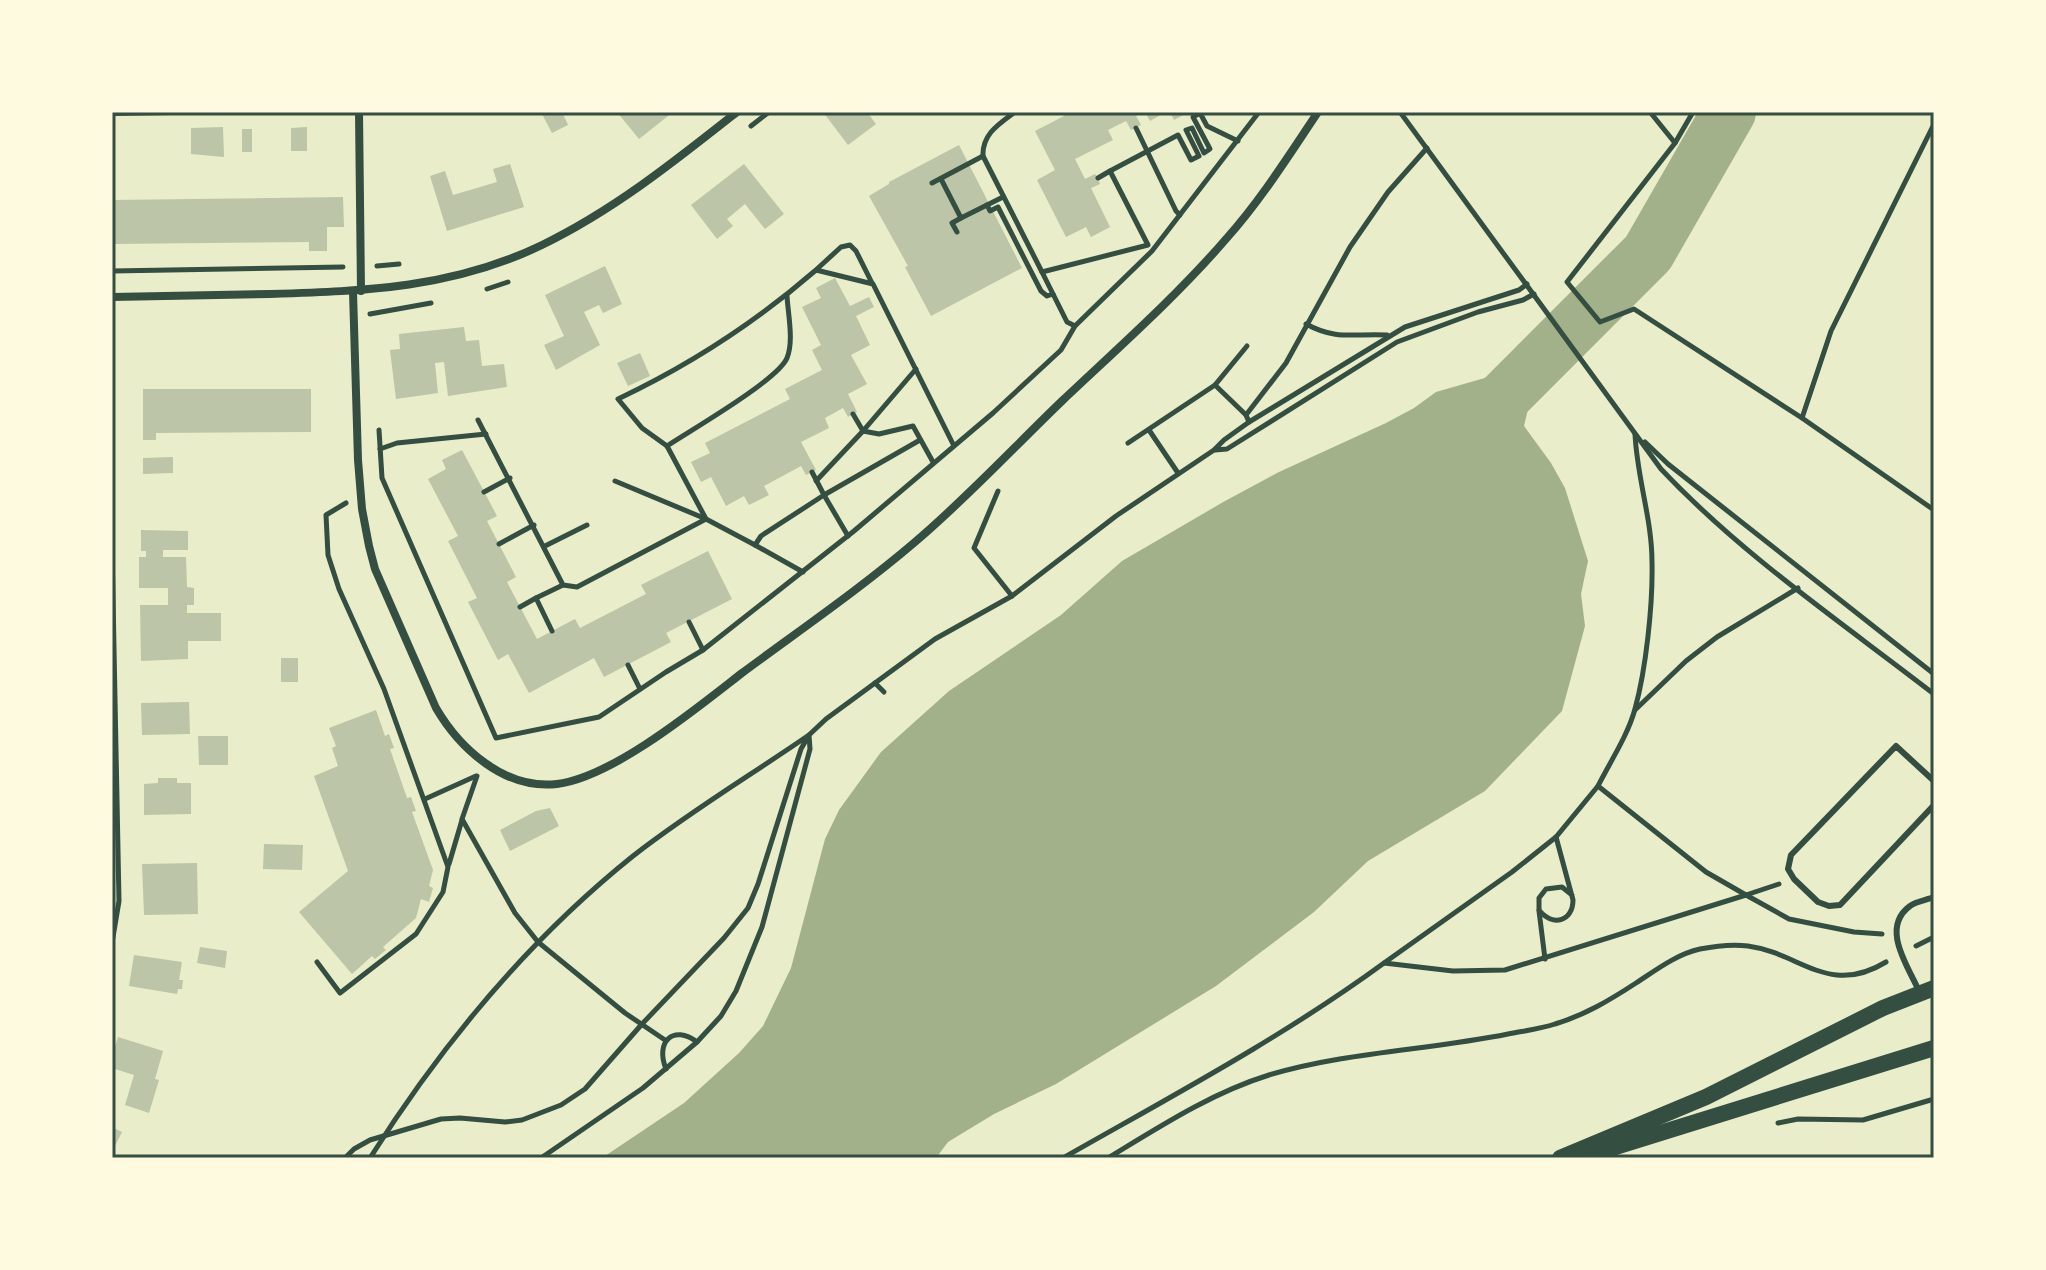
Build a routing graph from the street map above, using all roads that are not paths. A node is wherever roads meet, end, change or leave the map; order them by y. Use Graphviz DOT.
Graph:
graph roads {
  1 [pos="170,112"];
  2 [pos="359,112"];
  3 [pos="737,112"];
  4 [pos="1318,112"];
  5 [pos="112,113"];
  6 [pos="362,291"];
  7 [pos="112,297"];
  8 [pos="1934,781"];
  9 [pos="1934,805"];
  10 [pos="1934,897"];
  11 [pos="1927,990"];
  12 [pos="1934,1048"];
  13 [pos="1560,1158"];
  14 [pos="1580,1158"];
  1 -- 5 [label="lane"];
  2 -- 6 [label="street"];
  3 -- 6 [label="street"];
  4 -- 6 [label="street"];
  6 -- 7 [label="street"];
  8 -- 9 [label="lane"];
  10 -- 11 [label="lane"];
  11 -- 13 [label="main road"];
  12 -- 14 [label="main road"];
}
